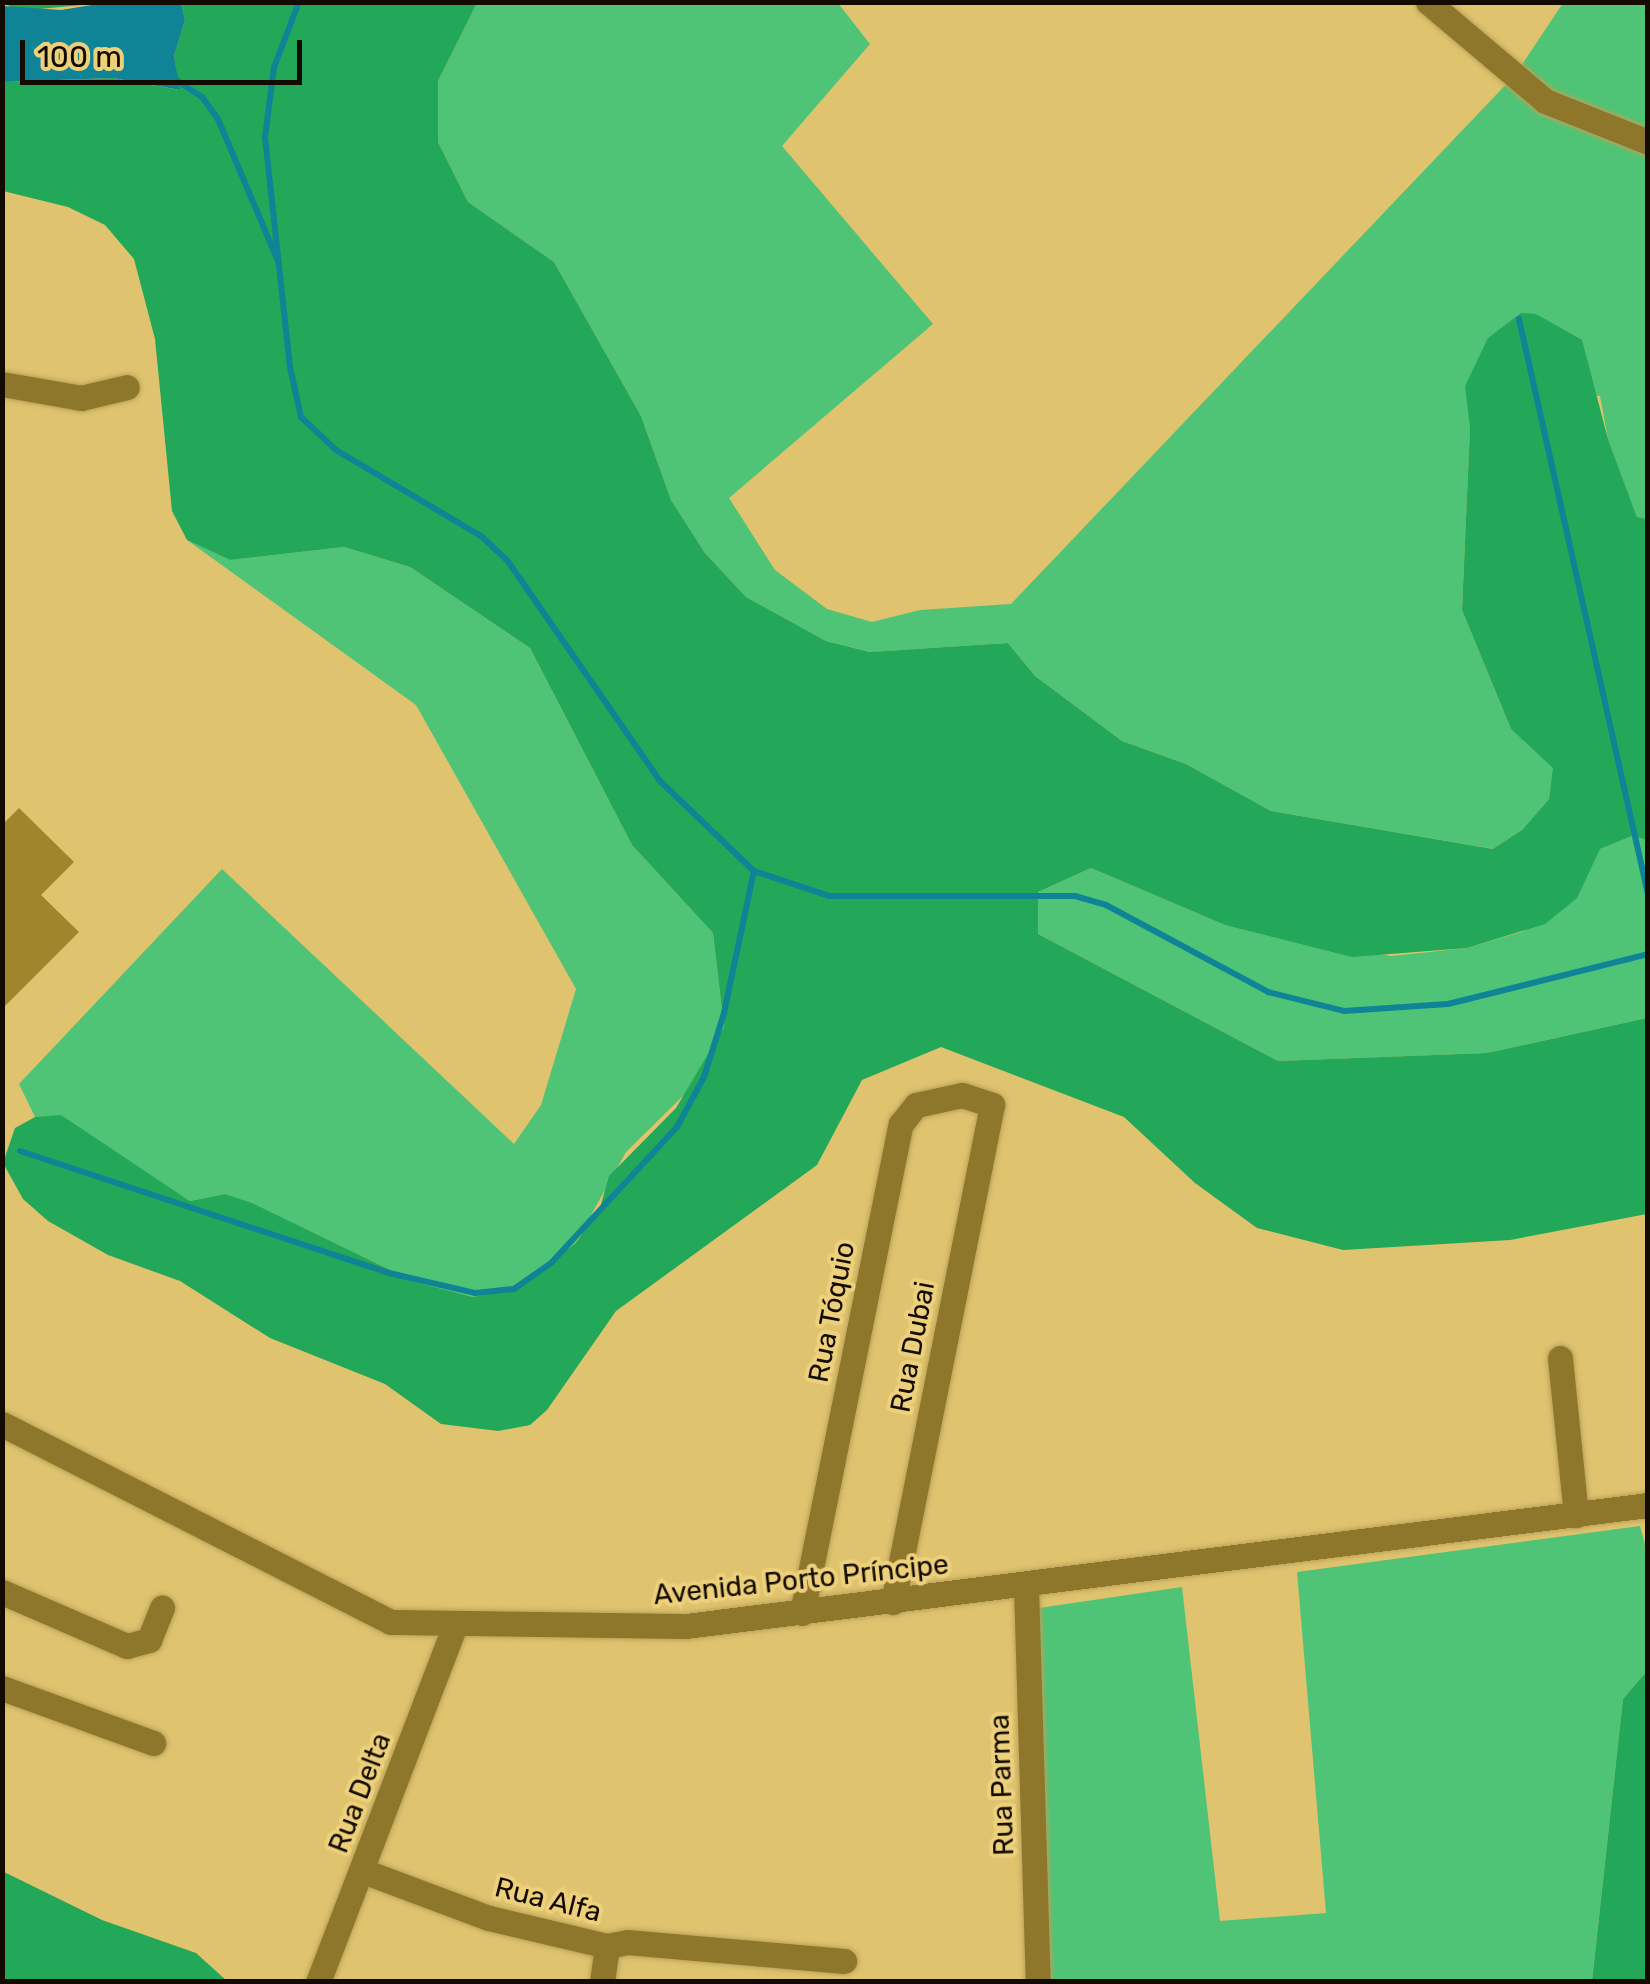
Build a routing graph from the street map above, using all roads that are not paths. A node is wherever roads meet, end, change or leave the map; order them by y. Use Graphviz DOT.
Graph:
graph roads {
  1 [pos="1428,2"];
  2 [pos="1648,142"];
  3 [pos="2,384"];
  4 [pos="127,387"];
  5 [pos="992,1104"];
  6 [pos="1560,1358"];
  7 [pos="2,1424"];
  8 [pos="1648,1505"];
  9 [pos="1576,1514"];
  10 [pos="1026,1586"];
  11 [pos="2,1592"];
  12 [pos="894,1602"];
  13 [pos="162,1607"];
  14 [pos="802,1613"];
  15 [pos="455,1625"];
  16 [pos="2,1688"];
  17 [pos="153,1743"];
  18 [pos="362,1871"];
  19 [pos="608,1946"];
  20 [pos="844,1961"];
  21 [pos="318,1982"];
  22 [pos="602,1982"];
  23 [pos="1038,1982"];
  1 -- 2 [label="street"];
  3 -- 4 [label="street"];
  5 -- 12 [label="street, Rua Dubai"];
  5 -- 14 [label="street, Rua Tóquio"];
  6 -- 9 [label="street"];
  7 -- 15 [label="street, Avenida Porto Príncipe"];
  8 -- 9 [label="street, Avenida Porto Príncipe"];
  9 -- 10 [label="street, Avenida Porto Príncipe"];
  10 -- 12 [label="street, Avenida Porto Príncipe"];
  10 -- 23 [label="street, Rua Parma"];
  11 -- 13 [label="street"];
  12 -- 14 [label="street, Avenida Porto Príncipe"];
  14 -- 15 [label="street, Avenida Porto Príncipe"];
  15 -- 18 [label="street, Rua Delta"];
  16 -- 17 [label="street"];
  18 -- 19 [label="street, Rua Alfa"];
  18 -- 21 [label="street, Rua Delta"];
  19 -- 20 [label="street, Rua Alfa"];
  19 -- 22 [label="street"];
}
